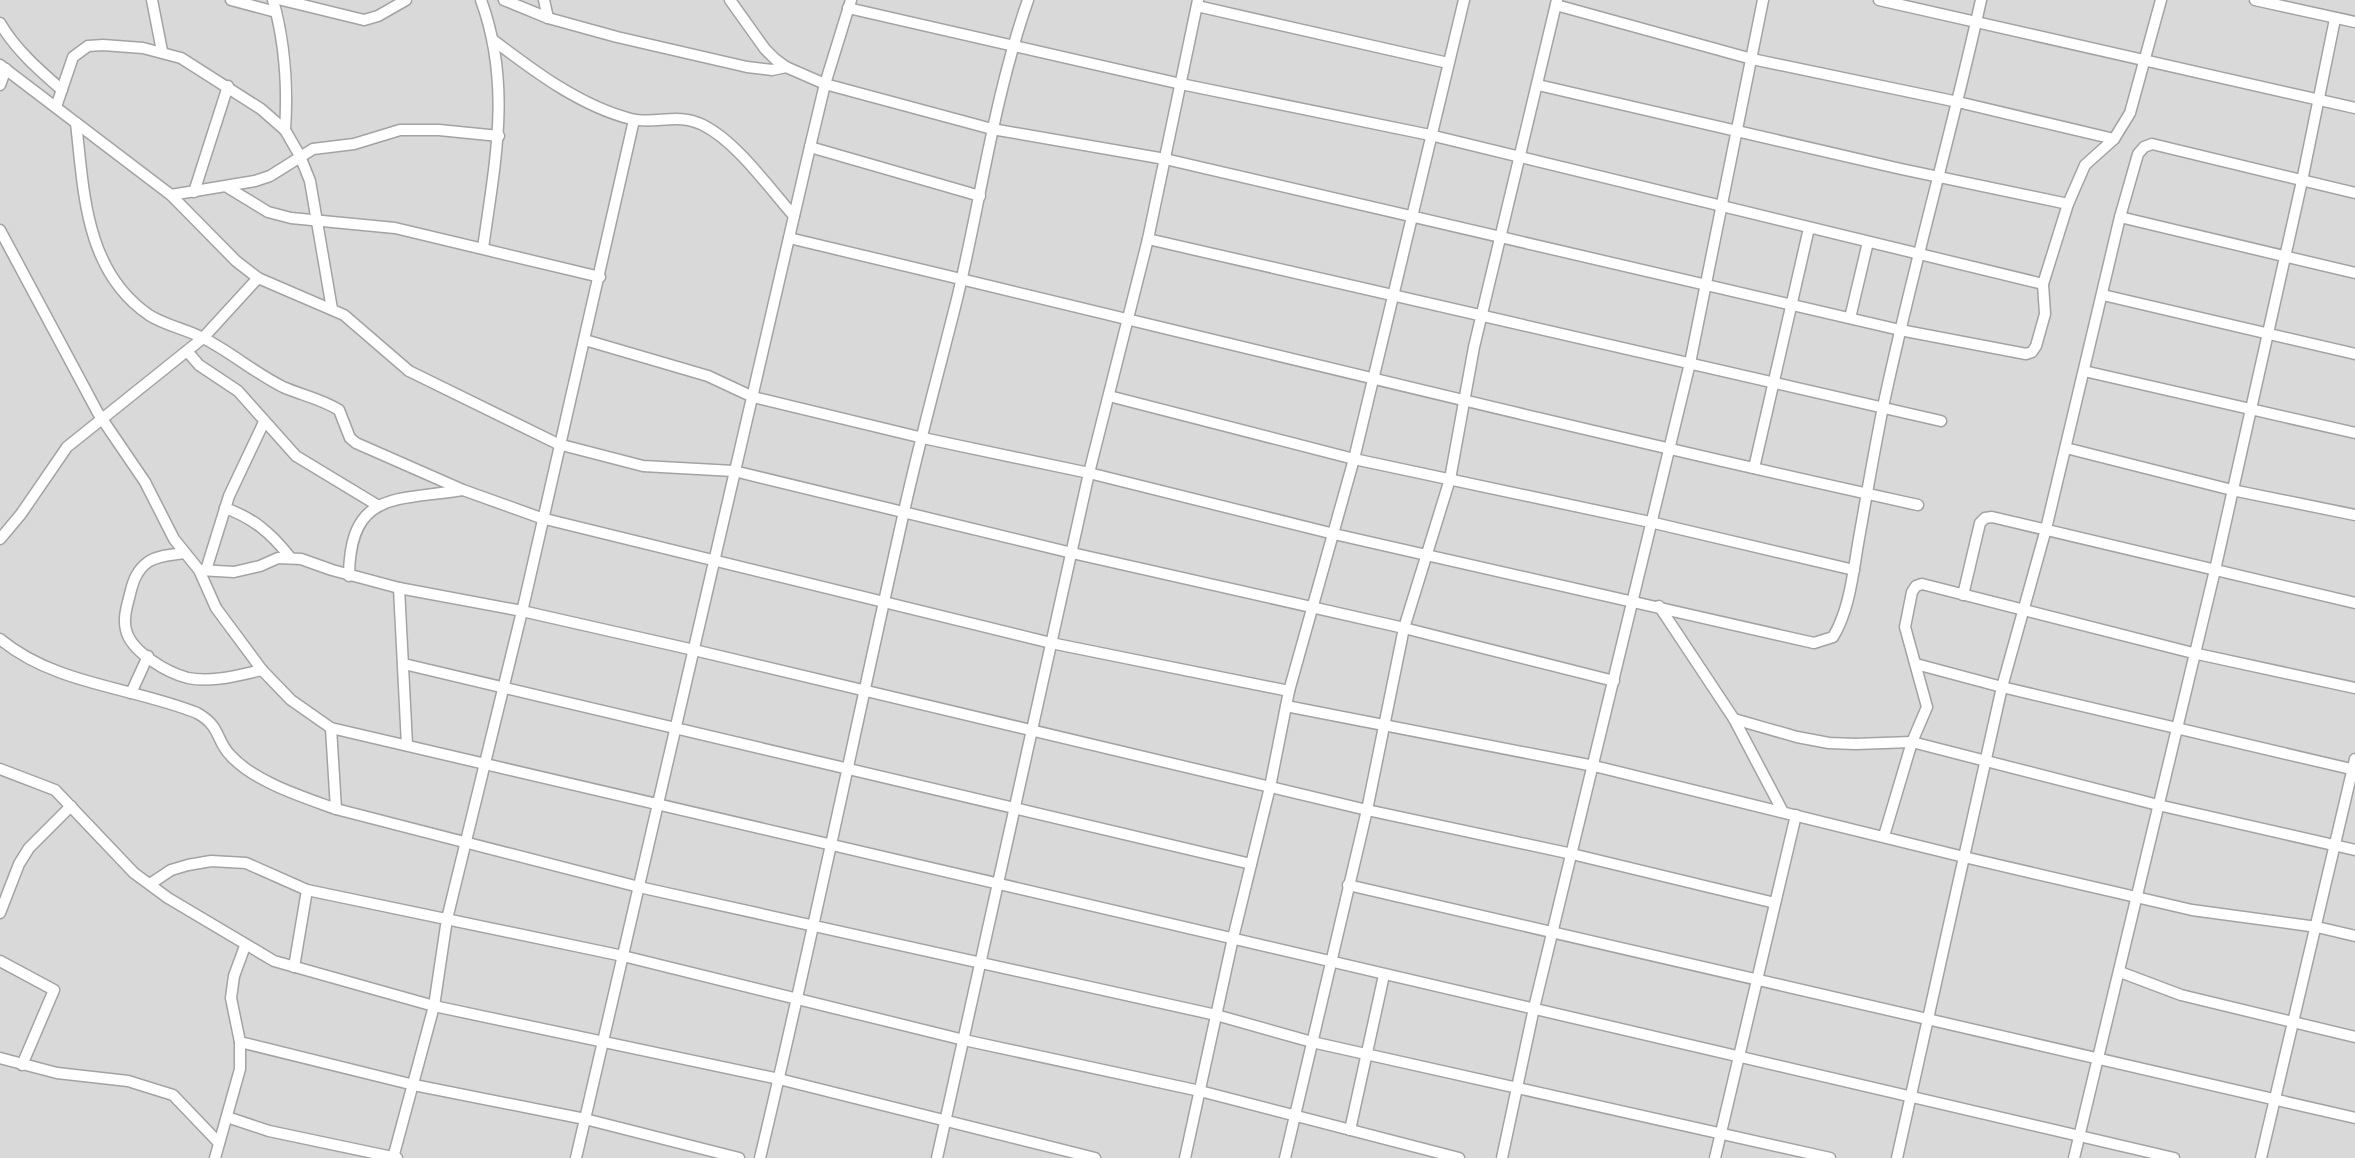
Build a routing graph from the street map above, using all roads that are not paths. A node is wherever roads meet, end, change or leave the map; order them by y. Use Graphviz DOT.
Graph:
graph roads {
  1 [pos="152,0"];
  2 [pos="231,0"];
  3 [pos="273,0"];
  4 [pos="282,0"];
  5 [pos="406,0"];
  6 [pos="481,0"];
  7 [pos="504,0"];
  8 [pos="544,0"];
  9 [pos="730,0"];
  10 [pos="1028,0"];
  11 [pos="1464,0"];
  12 [pos="1763,0"];
  13 [pos="1981,0"];
  14 [pos="2161,0"];
  15 [pos="2255,0"];
  16 [pos="1887,1"];
  17 [pos="1557,2"];
  18 [pos="1198,3"];
  19 [pos="850,4"];
  20 [pos="276,12"];
  21 [pos="548,18"];
  22 [pos="2335,19"];
  23 [pos="1976,21"];
  24 [pos="2355,22"];
  25 [pos="0,23"];
  26 [pos="493,40"];
  27 [pos="1012,46"];
  28 [pos="162,51"];
  29 [pos="1752,59"];
  30 [pos="2146,60"];
  31 [pos="1448,63"];
  32 [pos="3,67"];
  33 [pos="786,67"];
  34 [pos="825,84"];
  35 [pos="1181,84"];
  36 [pos="0,85"];
  37 [pos="1538,85"];
  38 [pos="228,86"];
  39 [pos="62,90"];
  40 [pos="2319,101"];
  41 [pos="1958,102"];
  42 [pos="56,107"];
  43 [pos="2355,108"];
  44 [pos="634,120"];
  45 [pos="76,123"];
  46 [pos="992,129"];
  47 [pos="285,130"];
  48 [pos="1738,132"];
  49 [pos="1430,135"];
  50 [pos="499,136"];
  51 [pos="2114,139"];
  52 [pos="810,147"];
  53 [pos="300,156"];
  54 [pos="1521,158"];
  55 [pos="1165,159"];
  56 [pos="1940,177"];
  57 [pos="2302,181"];
  58 [pos="227,187"];
  59 [pos="194,192"];
  60 [pos="2355,193"];
  61 [pos="171,195"];
  62 [pos="980,196"];
  63 [pos="2068,204"];
  64 [pos="1722,208"];
  65 [pos="1412,215"];
  66 [pos="794,216"];
  67 [pos="2120,217"];
  68 [pos="319,222"];
  69 [pos="1809,228"];
  70 [pos="1,233"];
  71 [pos="1501,237"];
  72 [pos="789,238"];
  73 [pos="1148,239"];
  74 [pos="1868,242"];
  75 [pos="483,248"];
  76 [pos="1919,254"];
  77 [pos="2284,256"];
  78 [pos="2355,273"];
  79 [pos="600,277"];
  80 [pos="258,278"];
  81 [pos="962,279"];
  82 [pos="2043,284"];
  83 [pos="1706,286"];
  84 [pos="1394,295"];
  85 [pos="2103,295"];
  86 [pos="1790,305"];
  87 [pos="332,309"];
  88 [pos="1482,314"];
  89 [pos="1128,318"];
  90 [pos="1850,318"];
  91 [pos="1900,330"];
  92 [pos="2267,334"];
  93 [pos="203,338"];
  94 [pos="585,340"];
  95 [pos="187,351"];
  96 [pos="2355,354"];
  97 [pos="1690,363"];
  98 [pos="2084,371"];
  99 [pos="1373,379"];
  100 [pos="1773,383"];
  101 [pos="1109,396"];
  102 [pos="753,397"];
  103 [pos="1465,401"];
  104 [pos="1883,408"];
  105 [pos="2250,409"];
  106 [pos="102,419"];
  107 [pos="1941,421"];
  108 [pos="264,422"];
  109 [pos="2355,433"];
  110 [pos="923,438"];
  111 [pos="558,444"];
  112 [pos="2066,448"];
  113 [pos="1668,449"];
  114 [pos="1354,459"];
  115 [pos="1754,468"];
  116 [pos="734,471"];
  117 [pos="1089,473"];
  118 [pos="1450,479"];
  119 [pos="463,490"];
  120 [pos="2232,490"];
  121 [pos="1867,494"];
  122 [pos="377,505"];
  123 [pos="1918,505"];
  124 [pos="225,508"];
  125 [pos="904,512"];
  126 [pos="2355,515"];
  127 [pos="541,518"];
  128 [pos="1650,522"];
  129 [pos="2046,529"];
  130 [pos="1334,534"];
  131 [pos="0,539"];
  132 [pos="184,553"];
  133 [pos="1072,553"];
  134 [pos="1427,554"];
  135 [pos="289,556"];
  136 [pos="713,561"];
  137 [pos="202,570"];
  138 [pos="1854,570"];
  139 [pos="2215,570"];
  140 [pos="349,576"];
  141 [pos="399,588"];
  142 [pos="1963,595"];
  143 [pos="1632,600"];
  144 [pos="2355,603"];
  145 [pos="884,604"];
  146 [pos="1659,606"];
  147 [pos="1313,608"];
  148 [pos="2024,610"];
  149 [pos="522,611"];
  150 [pos="1404,628"];
  151 [pos="0,639"];
  152 [pos="1051,643"];
  153 [pos="694,650"];
  154 [pos="2193,653"];
  155 [pos="148,656"];
  156 [pos="404,664"];
  157 [pos="1916,664"];
  158 [pos="262,670"];
  159 [pos="1614,681"];
  160 [pos="2002,687"];
  161 [pos="503,688"];
  162 [pos="2355,688"];
  163 [pos="864,691"];
  164 [pos="1289,691"];
  165 [pos="131,693"];
  166 [pos="1286,706"];
  167 [pos="1734,719"];
  168 [pos="1386,724"];
  169 [pos="676,727"];
  170 [pos="2176,727"];
  171 [pos="331,728"];
  172 [pos="1032,730"];
  173 [pos="1912,742"];
  174 [pos="407,745"];
  175 [pos="1986,761"];
  176 [pos="483,763"];
  177 [pos="1594,766"];
  178 [pos="2354,766"];
  179 [pos="0,769"];
  180 [pos="849,769"];
  181 [pos="1270,787"];
  182 [pos="658,805"];
  183 [pos="2158,805"];
  184 [pos="71,806"];
  185 [pos="1015,808"];
  186 [pos="336,809"];
  187 [pos="1367,810"];
  188 [pos="1783,812"];
  189 [pos="1796,815"];
  190 [pos="1884,836"];
  191 [pos="465,844"];
  192 [pos="831,845"];
  193 [pos="2336,845"];
  194 [pos="2355,850"];
  195 [pos="1572,854"];
  196 [pos="1964,857"];
  197 [pos="1251,864"];
  198 [pos="997,882"];
  199 [pos="150,884"];
  200 [pos="1348,885"];
  201 [pos="639,887"];
  202 [pos="307,890"];
  203 [pos="2138,897"];
  204 [pos="1775,903"];
  205 [pos="0,913"];
  206 [pos="447,919"];
  207 [pos="812,925"];
  208 [pos="2317,927"];
  209 [pos="1553,934"];
  210 [pos="2355,936"];
  211 [pos="1233,938"];
  212 [pos="245,946"];
  213 [pos="623,956"];
  214 [pos="0,961"];
  215 [pos="981,962"];
  216 [pos="1330,963"];
  217 [pos="294,967"];
  218 [pos="2120,972"];
  219 [pos="1384,975"];
  220 [pos="1756,980"];
  221 [pos="798,999"];
  222 [pos="434,1006"];
  223 [pos="1534,1008"];
  224 [pos="1216,1015"];
  225 [pos="1929,1019"];
  226 [pos="2294,1023"];
  227 [pos="2355,1037"];
  228 [pos="964,1040"];
  229 [pos="240,1042"];
  230 [pos="1312,1042"];
  231 [pos="603,1043"];
  232 [pos="1368,1055"];
  233 [pos="1738,1056"];
  234 [pos="2096,1056"];
  235 [pos="0,1058"];
  236 [pos="22,1065"];
  237 [pos="779,1079"];
  238 [pos="414,1085"];
  239 [pos="1517,1089"];
  240 [pos="1200,1091"];
  241 [pos="1911,1095"];
  242 [pos="2276,1099"];
  243 [pos="1296,1115"];
  244 [pos="227,1117"];
  245 [pos="2355,1118"];
  246 [pos="585,1119"];
  247 [pos="946,1122"];
  248 [pos="1350,1130"];
  249 [pos="1720,1134"];
  250 [pos="2078,1136"];
  251 [pos="219,1143"];
  252 [pos="215,1158"];
  253 [pos="394,1158"];
  254 [pos="576,1158"];
  255 [pos="739,1158"];
  256 [pos="760,1158"];
  257 [pos="937,1158"];
  258 [pos="1095,1158"];
  259 [pos="1185,1158"];
  260 [pos="1285,1158"];
  261 [pos="1459,1158"];
  262 [pos="1502,1158"];
  263 [pos="1715,1158"];
  264 [pos="1830,1158"];
  265 [pos="1897,1158"];
  266 [pos="2074,1158"];
  267 [pos="2174,1158"];
  268 [pos="2261,1158"];
  1 -- 28 [label="street"];
  2 -- 20 [label="street"];
  3 -- 20 [label="street"];
  4 -- 5 [label="street"];
  6 -- 26 [label="street"];
  7 -- 21 [label="street"];
  8 -- 21 [label="street"];
  9 -- 33 [label="street"];
  10 -- 27 [label="street"];
  11 -- 31 [label="street"];
  12 -- 29 [label="street"];
  13 -- 23 [label="street"];
  14 -- 30 [label="street"];
  15 -- 22 [label="street"];
  16 -- 23 [label="street"];
  17 -- 29 [label="street"];
  17 -- 37 [label="street"];
  18 -- 31 [label="street"];
  18 -- 35 [label="street"];
  19 -- 27 [label="street"];
  19 -- 34 [label="street"];
  20 -- 47 [label="street"];
  21 -- 33 [label="street"];
  22 -- 24 [label="street"];
  22 -- 40 [label="street"];
  23 -- 30 [label="street"];
  23 -- 41 [label="street"];
  25 -- 39 [label="street"];
  26 -- 44 [label="street"];
  26 -- 50 [label="street"];
  27 -- 35 [label="street"];
  27 -- 46 [label="street"];
  28 -- 38 [label="street"];
  28 -- 39 [label="street"];
  29 -- 41 [label="street"];
  29 -- 48 [label="street"];
  30 -- 40 [label="street"];
  30 -- 51 [label="street"];
  31 -- 49 [label="street"];
  32 -- 36 [label="street"];
  32 -- 42 [label="street"];
  33 -- 34 [label="street"];
  34 -- 46 [label="street"];
  34 -- 52 [label="street"];
  35 -- 49 [label="street"];
  35 -- 55 [label="street"];
  37 -- 48 [label="street"];
  37 -- 54 [label="street"];
  38 -- 47 [label="street"];
  38 -- 59 [label="street"];
  39 -- 42 [label="street"];
  40 -- 43 [label="street"];
  40 -- 57 [label="street"];
  41 -- 51 [label="street"];
  41 -- 56 [label="street"];
  42 -- 45 [label="street"];
  44 -- 66 [label="street"];
  44 -- 79 [label="street"];
  45 -- 61 [label="street"];
  45 -- 93 [label="street"];
  46 -- 55 [label="street"];
  46 -- 62 [label="street"];
  47 -- 53 [label="street"];
  48 -- 56 [label="street"];
  48 -- 64 [label="street"];
  49 -- 54 [label="street"];
  49 -- 65 [label="street"];
  50 -- 53 [label="street"];
  50 -- 75 [label="street"];
  51 -- 63 [label="street"];
  52 -- 62 [label="street"];
  52 -- 66 [label="street"];
  53 -- 58 [label="street"];
  53 -- 68 [label="street"];
  54 -- 64 [label="street"];
  54 -- 71 [label="street"];
  55 -- 65 [label="street"];
  55 -- 73 [label="street"];
  56 -- 63 [label="street"];
  56 -- 76 [label="street"];
  57 -- 60 [label="street"];
  57 -- 67 [label="street"];
  57 -- 77 [label="street"];
  58 -- 59 [label="street"];
  58 -- 68 [label="street"];
  59 -- 61 [label="street"];
  61 -- 80 [label="street"];
  62 -- 81 [label="street"];
  63 -- 82 [label="street"];
  64 -- 69 [label="street"];
  64 -- 83 [label="street"];
  65 -- 71 [label="street"];
  65 -- 84 [label="street"];
  66 -- 72 [label="street"];
  67 -- 77 [label="street"];
  67 -- 85 [label="street"];
  68 -- 75 [label="street"];
  68 -- 87 [label="street"];
  69 -- 74 [label="street"];
  69 -- 86 [label="street"];
  70 -- 106 [label="street"];
  71 -- 83 [label="street"];
  71 -- 88 [label="street"];
  72 -- 81 [label="street"];
  72 -- 102 [label="street"];
  73 -- 84 [label="street"];
  73 -- 89 [label="street"];
  74 -- 76 [label="street"];
  74 -- 90 [label="street"];
  75 -- 79 [label="street"];
  76 -- 82 [label="street"];
  76 -- 91 [label="street"];
  77 -- 78 [label="street"];
  77 -- 92 [label="street"];
  79 -- 94 [label="street"];
  80 -- 87 [label="street"];
  80 -- 93 [label="street"];
  81 -- 89 [label="street"];
  81 -- 110 [label="street"];
  82 -- 91 [label="street"];
  83 -- 86 [label="street"];
  83 -- 97 [label="street"];
  84 -- 88 [label="street"];
  84 -- 99 [label="street"];
  85 -- 92 [label="street"];
  85 -- 98 [label="street"];
  86 -- 90 [label="street"];
  86 -- 100 [label="street"];
  87 -- 111 [label="street"];
  88 -- 97 [label="street"];
  88 -- 103 [label="street"];
  89 -- 99 [label="street"];
  89 -- 101 [label="street"];
  90 -- 91 [label="street"];
  91 -- 104 [label="street"];
  92 -- 96 [label="street"];
  92 -- 105 [label="street"];
  93 -- 95 [label="street"];
  93 -- 119 [label="street"];
  94 -- 102 [label="street"];
  94 -- 111 [label="street"];
  95 -- 106 [label="street"];
  95 -- 108 [label="street"];
  97 -- 100 [label="street"];
  97 -- 113 [label="street"];
  98 -- 105 [label="street"];
  98 -- 112 [label="street"];
  99 -- 103 [label="street"];
  99 -- 114 [label="street"];
  100 -- 104 [label="street"];
  100 -- 115 [label="street"];
  101 -- 114 [label="street"];
  101 -- 117 [label="street"];
  102 -- 110 [label="street"];
  102 -- 116 [label="street"];
  103 -- 113 [label="street"];
  103 -- 118 [label="street"];
  104 -- 107 [label="street"];
  104 -- 121 [label="street"];
  105 -- 109 [label="street"];
  105 -- 120 [label="street"];
  106 -- 131 [label="street"];
  106 -- 132 [label="street"];
  108 -- 122 [label="street"];
  108 -- 124 [label="street"];
  110 -- 117 [label="street"];
  110 -- 125 [label="street"];
  111 -- 116 [label="street"];
  111 -- 127 [label="street"];
  112 -- 120 [label="street"];
  112 -- 129 [label="street"];
  113 -- 115 [label="street"];
  113 -- 128 [label="street"];
  114 -- 118 [label="street"];
  114 -- 130 [label="street"];
  115 -- 121 [label="street"];
  116 -- 125 [label="street"];
  116 -- 136 [label="street"];
  117 -- 130 [label="street"];
  117 -- 133 [label="street"];
  118 -- 128 [label="street"];
  118 -- 134 [label="street"];
  119 -- 122 [label="street"];
  119 -- 127 [label="street"];
  120 -- 126 [label="street"];
  120 -- 139 [label="street"];
  121 -- 123 [label="street"];
  121 -- 138 [label="street"];
  122 -- 140 [label="street"];
  124 -- 135 [label="street"];
  124 -- 137 [label="street"];
  125 -- 133 [label="street"];
  125 -- 145 [label="street"];
  127 -- 136 [label="street"];
  127 -- 149 [label="street"];
  128 -- 138 [label="street"];
  128 -- 143 [label="street"];
  129 -- 139 [label="street"];
  129 -- 142 [label="street"];
  129 -- 148 [label="street"];
  130 -- 134 [label="street"];
  130 -- 147 [label="street"];
  132 -- 137 [label="street"];
  132 -- 155 [label="street"];
  133 -- 147 [label="street"];
  133 -- 152 [label="street"];
  134 -- 143 [label="street"];
  134 -- 150 [label="street"];
  135 -- 137 [label="street"];
  135 -- 140 [label="street"];
  136 -- 145 [label="street"];
  136 -- 153 [label="street"];
  137 -- 158 [label="street"];
  138 -- 146 [label="street"];
  139 -- 144 [label="street"];
  139 -- 154 [label="street"];
  140 -- 141 [label="street"];
  141 -- 149 [label="street"];
  141 -- 156 [label="street"];
  142 -- 148 [label="street"];
  142 -- 157 [label="street"];
  143 -- 146 [label="street"];
  143 -- 159 [label="street"];
  145 -- 152 [label="street"];
  145 -- 163 [label="street"];
  146 -- 167 [label="street"];
  147 -- 150 [label="street"];
  147 -- 164 [label="street"];
  148 -- 154 [label="street"];
  148 -- 160 [label="street"];
  149 -- 153 [label="street"];
  149 -- 161 [label="street"];
  150 -- 159 [label="street"];
  150 -- 168 [label="street"];
  151 -- 165 [label="street"];
  152 -- 164 [label="street"];
  152 -- 172 [label="street"];
  153 -- 163 [label="street"];
  153 -- 169 [label="street"];
  154 -- 162 [label="street"];
  154 -- 170 [label="street"];
  155 -- 158 [label="street"];
  155 -- 165 [label="street"];
  156 -- 161 [label="street"];
  156 -- 174 [label="street"];
  157 -- 160 [label="street"];
  157 -- 173 [label="street"];
  158 -- 171 [label="street"];
  159 -- 177 [label="street"];
  160 -- 170 [label="street"];
  160 -- 175 [label="street"];
  161 -- 169 [label="street"];
  161 -- 176 [label="street"];
  163 -- 172 [label="street"];
  163 -- 180 [label="street"];
  164 -- 166 [label="street"];
  165 -- 186 [label="street"];
  166 -- 168 [label="street"];
  166 -- 181 [label="street"];
  167 -- 173 [label="street"];
  167 -- 188 [label="street"];
  168 -- 177 [label="street"];
  168 -- 187 [label="street"];
  169 -- 180 [label="street"];
  169 -- 182 [label="street"];
  170 -- 178 [label="street"];
  170 -- 183 [label="street"];
  171 -- 174 [label="street"];
  171 -- 186 [label="street"];
  172 -- 181 [label="street"];
  172 -- 185 [label="street"];
  173 -- 175 [label="street"];
  173 -- 190 [label="street"];
  174 -- 176 [label="street"];
  175 -- 183 [label="street"];
  175 -- 196 [label="street"];
  176 -- 182 [label="street"];
  176 -- 191 [label="street"];
  177 -- 188 [label="street"];
  177 -- 195 [label="street"];
  178 -- 193 [label="street"];
  179 -- 184 [label="street"];
  180 -- 185 [label="street"];
  180 -- 192 [label="street"];
  181 -- 187 [label="street"];
  181 -- 197 [label="street"];
  182 -- 192 [label="street"];
  182 -- 201 [label="street"];
  183 -- 193 [label="street"];
  183 -- 203 [label="street"];
  184 -- 199 [label="street"];
  184 -- 205 [label="street"];
  185 -- 197 [label="street"];
  185 -- 198 [label="street"];
  186 -- 191 [label="street"];
  187 -- 195 [label="street"];
  187 -- 200 [label="street"];
  188 -- 189 [label="street"];
  189 -- 190 [label="street"];
  189 -- 204 [label="street"];
  190 -- 196 [label="street"];
  191 -- 201 [label="street"];
  191 -- 206 [label="street"];
  192 -- 198 [label="street"];
  192 -- 207 [label="street"];
  193 -- 194 [label="street"];
  193 -- 208 [label="street"];
  195 -- 204 [label="street"];
  195 -- 209 [label="street"];
  196 -- 203 [label="street"];
  196 -- 225 [label="street"];
  197 -- 211 [label="street"];
  198 -- 211 [label="street"];
  198 -- 215 [label="street"];
  199 -- 202 [label="street"];
  199 -- 212 [label="street"];
  200 -- 209 [label="street"];
  200 -- 216 [label="street"];
  201 -- 207 [label="street"];
  201 -- 213 [label="street"];
  202 -- 206 [label="street"];
  202 -- 217 [label="street"];
  203 -- 208 [label="street"];
  203 -- 218 [label="street"];
  204 -- 220 [label="street"];
  206 -- 213 [label="street"];
  206 -- 222 [label="street"];
  207 -- 215 [label="street"];
  207 -- 221 [label="street"];
  208 -- 210 [label="street"];
  208 -- 226 [label="street"];
  209 -- 220 [label="street"];
  209 -- 223 [label="street"];
  211 -- 216 [label="street"];
  211 -- 224 [label="street"];
  212 -- 217 [label="street"];
  212 -- 229 [label="street"];
  213 -- 221 [label="street"];
  213 -- 231 [label="street"];
  214 -- 236 [label="street"];
  215 -- 224 [label="street"];
  215 -- 228 [label="street"];
  216 -- 219 [label="street"];
  216 -- 230 [label="street"];
  217 -- 222 [label="street"];
  218 -- 226 [label="street"];
  218 -- 234 [label="street"];
  219 -- 223 [label="street"];
  219 -- 232 [label="street"];
  220 -- 225 [label="street"];
  220 -- 233 [label="street"];
  221 -- 228 [label="street"];
  221 -- 237 [label="street"];
  222 -- 231 [label="street"];
  222 -- 238 [label="street"];
  223 -- 233 [label="street"];
  223 -- 239 [label="street"];
  224 -- 230 [label="street"];
  224 -- 240 [label="street"];
  225 -- 234 [label="street"];
  225 -- 241 [label="street"];
  226 -- 227 [label="street"];
  226 -- 242 [label="street"];
  228 -- 240 [label="street"];
  228 -- 247 [label="street"];
  229 -- 238 [label="street"];
  229 -- 244 [label="street"];
  230 -- 232 [label="street"];
  230 -- 243 [label="street"];
  231 -- 237 [label="street"];
  231 -- 246 [label="street"];
  232 -- 239 [label="street"];
  232 -- 248 [label="street"];
  233 -- 241 [label="street"];
  233 -- 249 [label="street"];
  234 -- 242 [label="street"];
  234 -- 250 [label="street"];
  235 -- 236 [label="street"];
  236 -- 251 [label="street"];
  237 -- 247 [label="street"];
  237 -- 256 [label="street"];
  238 -- 246 [label="street"];
  238 -- 253 [label="street"];
  239 -- 249 [label="street"];
  239 -- 262 [label="street"];
  240 -- 243 [label="street"];
  240 -- 259 [label="street"];
  241 -- 250 [label="street"];
  241 -- 265 [label="street"];
  242 -- 245 [label="street"];
  242 -- 268 [label="street"];
  243 -- 248 [label="street"];
  243 -- 260 [label="street"];
  244 -- 251 [label="street"];
  244 -- 253 [label="street"];
  246 -- 254 [label="street"];
  246 -- 255 [label="street"];
  247 -- 257 [label="street"];
  247 -- 258 [label="street"];
  248 -- 261 [label="street"];
  249 -- 263 [label="street"];
  249 -- 264 [label="street"];
  250 -- 266 [label="street"];
  250 -- 267 [label="street"];
  251 -- 252 [label="street"];
}
